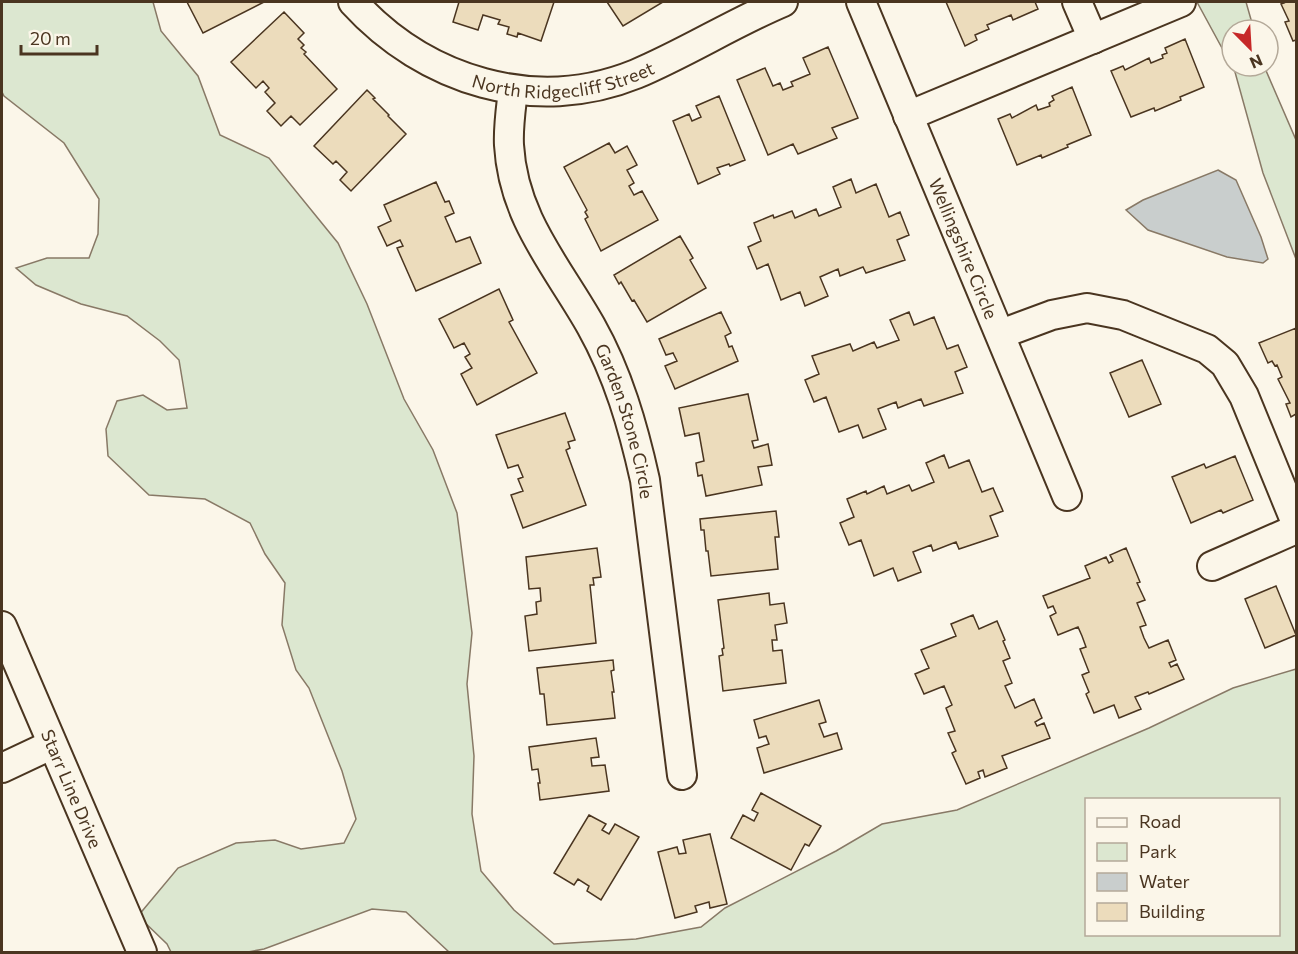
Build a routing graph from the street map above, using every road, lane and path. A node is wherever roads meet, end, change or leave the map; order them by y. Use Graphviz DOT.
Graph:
graph roads {
  1 [pos="353,2"];
  2 [pos="783,2"];
  3 [pos="861,2"];
  4 [pos="1077,2"];
  5 [pos="1181,2"];
  6 [pos="1093,39"];
  7 [pos="513,90"];
  8 [pos="908,116"];
  9 [pos="1001,334"];
  10 [pos="1068,496"];
  11 [pos="1296,523"];
  12 [pos="1296,529"];
  13 [pos="1212,566"];
  14 [pos="2,627"];
  15 [pos="51,745"];
  16 [pos="2,768"];
  17 [pos="682,775"];
  18 [pos="142,952"];
  1 -- 7 [label="street, North Ridgecliff Street"];
  2 -- 7 [label="street, North Ridgecliff Street"];
  3 -- 8 [label="street, Wellingshire Circle"];
  4 -- 6 [label="street"];
  5 -- 6 [label="street"];
  6 -- 8 [label="street"];
  7 -- 17 [label="street, Garden Stone Circle"];
  8 -- 9 [label="street, Wellingshire Circle"];
  9 -- 10 [label="street, Wellingshire Circle"];
  9 -- 11 [label="street"];
  12 -- 13 [label="street"];
  14 -- 15 [label="street, Starr Line Drive"];
  15 -- 16 [label="street"];
  15 -- 18 [label="street, Starr Line Drive"];
}
